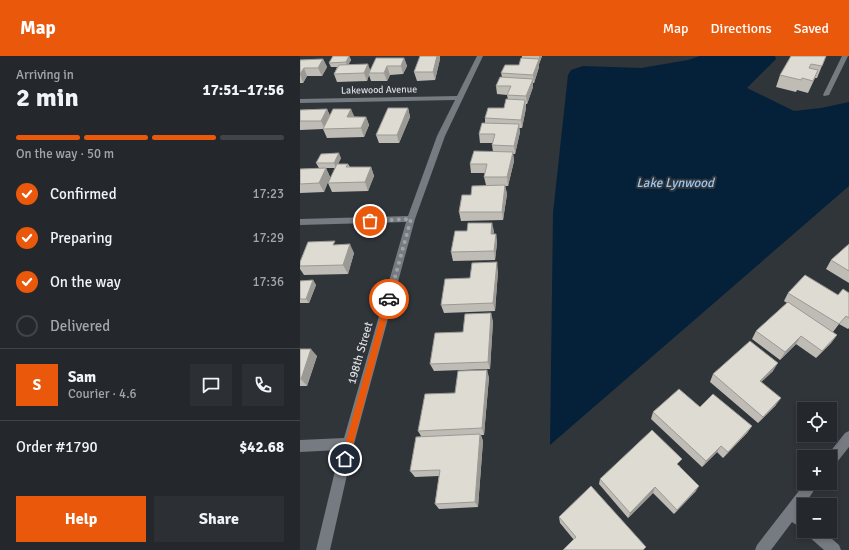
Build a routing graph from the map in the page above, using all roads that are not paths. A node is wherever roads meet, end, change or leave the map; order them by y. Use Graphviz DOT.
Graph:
graph roads {
  1 [pos="480,56"];
  2 [pos="846,56"];
  3 [pos="826,95"];
  4 [pos="459,98"];
  5 [pos="300,101"];
  6 [pos="411,219"];
  7 [pos="300,222"];
  8 [pos="849,437"];
  9 [pos="348,444"];
  10 [pos="300,446"];
  11 [pos="837,453"];
  12 [pos="808,490"];
  13 [pos="791,512"];
  14 [pos="797,517"];
  15 [pos="821,538"];
  16 [pos="323,550"];
  17 [pos="762,550"];
  18 [pos="834,550"];
  1 -- 4 [label="street, 198th Street"];
  2 -- 3 [label="street"];
  4 -- 5 [label="street, Lakewood Avenue"];
  4 -- 6 [label="street, 198th Street"];
  6 -- 7 [label="street"];
  6 -- 9 [label="street, 198th Street"];
  8 -- 11 [label="street"];
  9 -- 10 [label="street"];
  9 -- 16 [label="street, 198th Street"];
  12 -- 13 [label="street"];
  13 -- 14 [label="street"];
  13 -- 17 [label="street"];
  15 -- 18 [label="street"];
}
